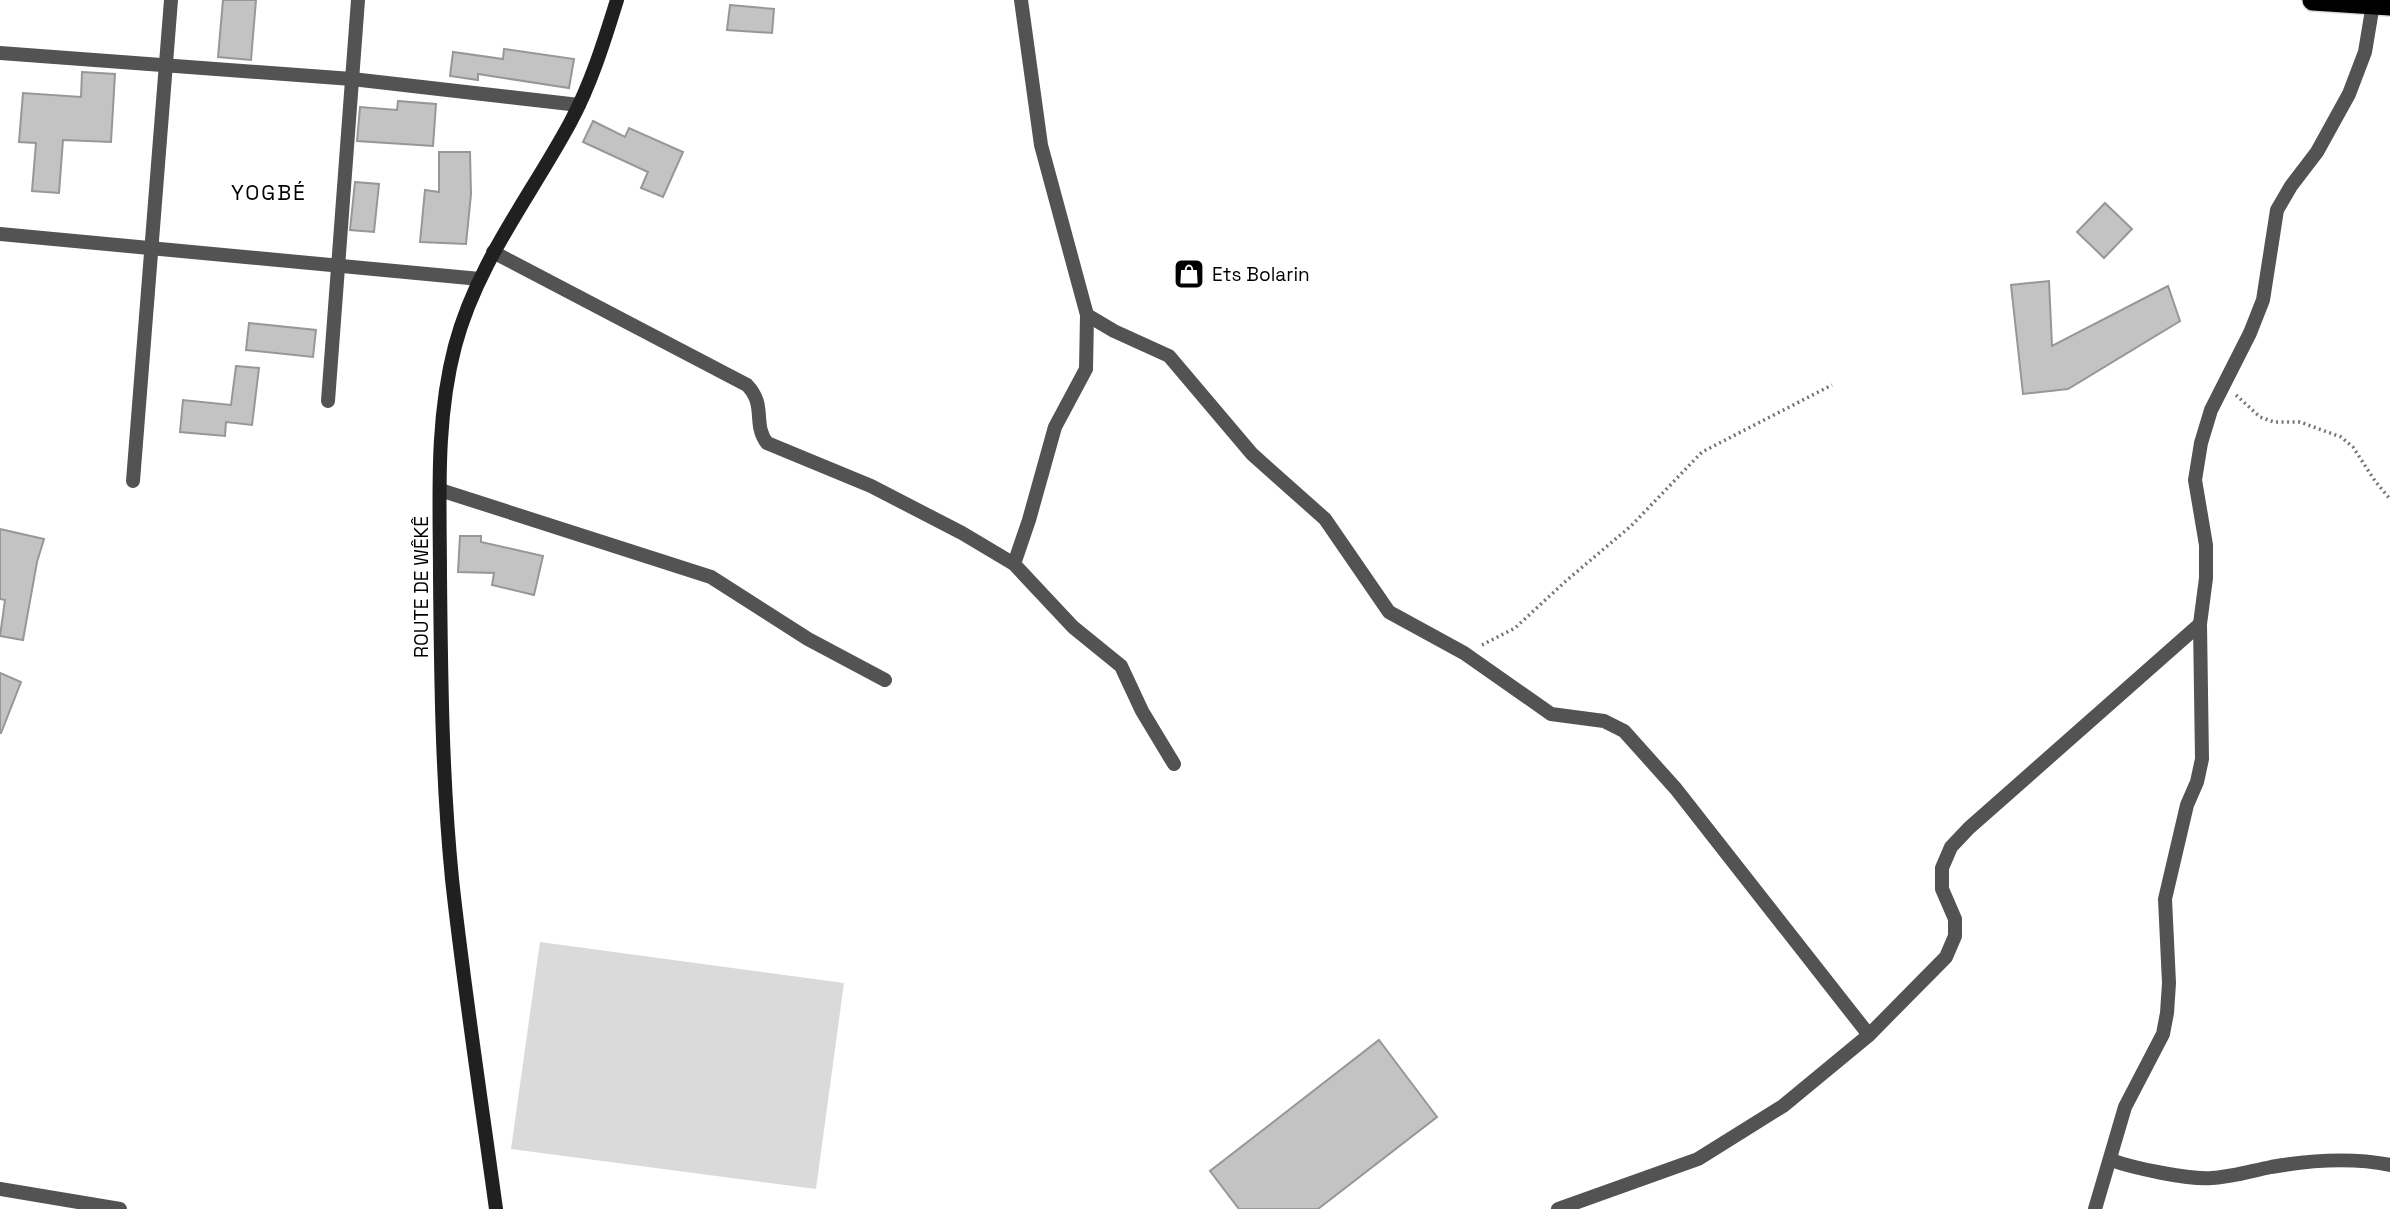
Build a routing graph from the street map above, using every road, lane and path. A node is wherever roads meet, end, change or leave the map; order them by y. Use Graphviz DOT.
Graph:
graph roads {
  1 [pos="171,0"];
  2 [pos="358,0"];
  3 [pos="617,0"];
  4 [pos="1021,0"];
  5 [pos="2313,0"];
  6 [pos="2381,5"];
  7 [pos="0,53"];
  8 [pos="166,65"];
  9 [pos="352,79"];
  10 [pos="579,105"];
  11 [pos="0,234"];
  12 [pos="152,247"];
  13 [pos="493,252"];
  14 [pos="338,265"];
  15 [pos="480,278"];
  16 [pos="1087,315"];
  17 [pos="1832,385"];
  18 [pos="2224,385"];
  19 [pos="328,401"];
  20 [pos="133,481"];
  21 [pos="440,490"];
  22 [pos="2390,499"];
  23 [pos="1014,564"];
  24 [pos="2200,624"];
  25 [pos="1464,653"];
  26 [pos="885,680"];
  27 [pos="1174,764"];
  28 [pos="1869,1035"];
  29 [pos="2111,1160"];
  30 [pos="2390,1165"];
  31 [pos="0,1189"];
  32 [pos="66,1205"];
  33 [pos="120,1209"];
  34 [pos="496,1209"];
  35 [pos="1558,1209"];
  36 [pos="2095,1209"];
  1 -- 8 [label="street"];
  2 -- 9 [label="street"];
  3 -- 10 [label="street, ROUTE DE WÊKÊ"];
  4 -- 16 [label="street"];
  5 -- 6 [label="highway"];
  6 -- 18 [label="street"];
  7 -- 8 [label="street"];
  8 -- 9 [label="street"];
  8 -- 12 [label="street"];
  9 -- 10 [label="street"];
  9 -- 14 [label="street"];
  10 -- 13 [label="street, ROUTE DE WÊKÊ"];
  11 -- 12 [label="street"];
  12 -- 14 [label="street"];
  12 -- 20 [label="street"];
  13 -- 15 [label="street, ROUTE DE WÊKÊ"];
  13 -- 23 [label="street"];
  14 -- 15 [label="street"];
  14 -- 19 [label="street"];
  15 -- 21 [label="street, ROUTE DE WÊKÊ"];
  16 -- 23 [label="street"];
  16 -- 25 [label="street"];
  17 -- 25 [label="path"];
  18 -- 22 [label="path"];
  18 -- 24 [label="street"];
  21 -- 26 [label="street"];
  21 -- 34 [label="street, ROUTE DE WÊKÊ"];
  23 -- 27 [label="street"];
  24 -- 28 [label="street"];
  24 -- 29 [label="street"];
  25 -- 28 [label="street"];
  28 -- 35 [label="street"];
  29 -- 30 [label="street"];
  29 -- 36 [label="street"];
  31 -- 32 [label="street"];
  32 -- 33 [label="street"];
}
